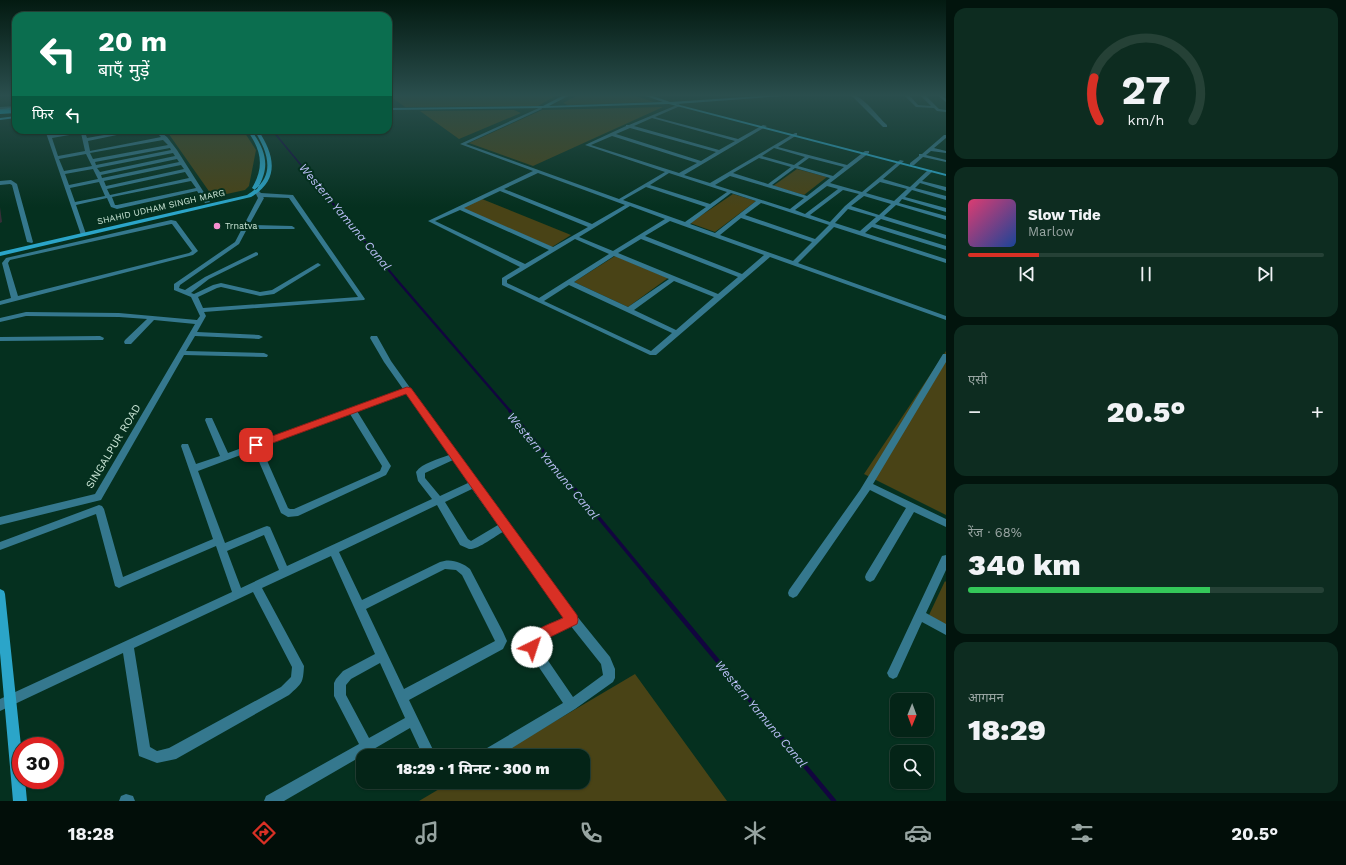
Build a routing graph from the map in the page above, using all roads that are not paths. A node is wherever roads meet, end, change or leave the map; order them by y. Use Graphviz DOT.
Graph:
graph roads {
  1 [pos="487,132"];
  2 [pos="615,132"];
  3 [pos="651,132"];
  4 [pos="708,132"];
  5 [pos="754,132"];
  6 [pos="784,132"];
  7 [pos="48,134"];
  8 [pos="65,134"];
  9 [pos="86,134"];
  10 [pos="118,134"];
  11 [pos="160,134"];
  12 [pos="252,134"];
  13 [pos="259,134"];
  14 [pos="612,134"];
  15 [pos="794,135"];
  16 [pos="50,137"];
  17 [pos="945,137"];
  18 [pos="165,138"];
  19 [pos="86,140"];
  20 [pos="738,141"];
  21 [pos="171,146"];
  22 [pos="774,147"];
  23 [pos="930,148"];
  24 [pos="175,151"];
  25 [pos="720,152"];
  26 [pos="946,152"];
  27 [pos="88,153"];
  28 [pos="866,153"];
  29 [pos="922,155"];
  30 [pos="758,156"];
  31 [pos="809,156"];
  32 [pos="178,157"];
  33 [pos="56,158"];
  34 [pos="92,161"];
  35 [pos="946,161"];
  36 [pos="901,162"];
  37 [pos="182,163"];
  38 [pos="702,163"];
  39 [pos="912,164"];
  40 [pos="95,167"];
  41 [pos="796,167"];
  42 [pos="848,167"];
  43 [pos="187,170"];
  44 [pos="538,171"];
  45 [pos="930,171"];
  46 [pos="668,172"];
  47 [pos="63,173"];
  48 [pos="98,174"];
  49 [pos="730,174"];
  50 [pos="946,174"];
  51 [pos="680,175"];
  52 [pos="834,178"];
  53 [pos="192,179"];
  54 [pos="100,180"];
  55 [pos="880,180"];
  56 [pos="918,181"];
  57 [pos="0,183"];
  58 [pos="827,184"];
  59 [pos="646,185"];
  60 [pos="711,185"];
  61 [pos="768,186"];
  62 [pos="67,187"];
  63 [pos="104,188"];
  64 [pos="842,188"];
  65 [pos="910,188"];
  66 [pos="199,189"];
  67 [pos="499,189"];
  68 [pos="946,189"];
  69 [pos="258,192"];
  70 [pos="730,192"];
  71 [pos="863,194"];
  72 [pos="109,196"];
  73 [pos="901,197"];
  74 [pos="809,198"];
  75 [pos="946,198"];
  76 [pos="620,200"];
  77 [pos="760,201"];
  78 [pos="207,202"];
  79 [pos="894,203"];
  80 [pos="73,204"];
  81 [pos="630,204"];
  82 [pos="710,206"];
  83 [pos="848,207"];
  84 [pos="460,208"];
  85 [pos="946,210"];
  86 [pos="791,211"];
  87 [pos="741,216"];
  88 [pos="805,216"];
  89 [pos="880,216"];
  90 [pos="670,218"];
  91 [pos="946,218"];
  92 [pos="686,224"];
  93 [pos="832,224"];
  94 [pos="871,225"];
  95 [pos="591,226"];
  96 [pos="246,227"];
  97 [pos="292,228"];
  98 [pos="82,232"];
  99 [pos="861,234"];
  100 [pos="716,235"];
  101 [pos="574,237"];
  102 [pos="946,237"];
  103 [pos="641,238"];
  104 [pos="815,241"];
  105 [pos="30,242"];
  106 [pos="946,248"];
  107 [pos="0,249"];
  108 [pos="553,249"];
  109 [pos="614,253"];
  110 [pos="0,254"];
  111 [pos="256,254"];
  112 [pos="769,254"];
  113 [pos="946,262"];
  114 [pos="794,263"];
  115 [pos="318,265"];
  116 [pos="524,266"];
  117 [pos="742,276"];
  118 [pos="674,278"];
  119 [pos="569,282"];
  120 [pos="186,293"];
  121 [pos="194,296"];
  122 [pos="719,297"];
  123 [pos="15,300"];
  124 [pos="539,301"];
  125 [pos="0,304"];
  126 [pos="200,310"];
  127 [pos="629,310"];
  128 [pos="152,318"];
  129 [pos="946,318"];
  130 [pos="0,320"];
  131 [pos="200,322"];
  132 [pos="677,333"];
  133 [pos="193,334"];
  134 [pos="259,337"];
  135 [pos="100,338"];
  136 [pos="374,338"];
  137 [pos="0,339"];
  138 [pos="128,342"];
  139 [pos="182,353"];
  140 [pos="264,355"];
  141 [pos="946,356"];
  142 [pos="407,390"];
  143 [pos="352,410"];
  144 [pos="209,420"];
  145 [pos="256,445"];
  146 [pos="185,446"];
  147 [pos="454,456"];
  148 [pos="225,457"];
  149 [pos="193,469"];
  150 [pos="474,484"];
  151 [pos="868,485"];
  152 [pos="440,502"];
  153 [pos="912,506"];
  154 [pos="0,521"];
  155 [pos="946,523"];
  156 [pos="504,526"];
  157 [pos="220,545"];
  158 [pos="0,546"];
  159 [pos="333,550"];
  160 [pos="946,560"];
  161 [pos="285,573"];
  162 [pos="870,577"];
  163 [pos="256,587"];
  164 [pos="793,593"];
  165 [pos="0,594"];
  166 [pos="238,595"];
  167 [pos="360,607"];
  168 [pos="921,616"];
  169 [pos="572,620"];
  170 [pos="946,630"];
  171 [pos="128,646"];
  172 [pos="382,656"];
  173 [pos="893,673"];
  174 [pos="402,697"];
  175 [pos="5,702"];
  176 [pos="570,705"];
  177 [pos="413,720"];
  178 [pos="366,748"];
  179 [pos="427,749"];
  180 [pos="498,749"];
  181 [pos="20,801"];
  182 [pos="271,801"];
  1 -- 44 [label="street"];
  2 -- 14 [label="street"];
  3 -- 25 [label="street"];
  4 -- 20 [label="street"];
  5 -- 20 [label="street"];
  6 -- 15 [label="street"];
  7 -- 16 [label="street"];
  8 -- 16 [label="street"];
  9 -- 19 [label="street"];
  10 -- 19 [label="street"];
  11 -- 18 [label="street"];
  12 -- 69 [label="street"];
  13 -- 69 [label="street"];
  14 -- 38 [label="street"];
  14 -- 46 [label="street"];
  15 -- 22 [label="street"];
  15 -- 28 [label="street"];
  16 -- 33 [label="street"];
  17 -- 23 [label="street"];
  18 -- 21 [label="street"];
  18 -- 27 [label="street"];
  19 -- 27 [label="street"];
  20 -- 25 [label="street"];
  21 -- 24 [label="street"];
  21 -- 34 [label="street"];
  22 -- 30 [label="street"];
  22 -- 31 [label="street"];
  23 -- 26 [label="street"];
  23 -- 29 [label="street"];
  24 -- 32 [label="street"];
  24 -- 40 [label="street"];
  25 -- 38 [label="street"];
  27 -- 33 [label="street"];
  27 -- 34 [label="street"];
  28 -- 36 [label="street"];
  28 -- 42 [label="street"];
  29 -- 35 [label="street"];
  29 -- 39 [label="street"];
  30 -- 41 [label="street"];
  30 -- 49 [label="street"];
  31 -- 41 [label="street"];
  31 -- 42 [label="street"];
  32 -- 37 [label="street"];
  32 -- 48 [label="street"];
  33 -- 47 [label="street"];
  34 -- 40 [label="street"];
  36 -- 39 [label="street"];
  36 -- 45 [label="street"];
  36 -- 55 [label="street"];
  37 -- 43 [label="street"];
  37 -- 54 [label="street"];
  38 -- 51 [label="street"];
  39 -- 50 [label="street"];
  40 -- 47 [label="street"];
  40 -- 48 [label="street"];
  41 -- 52 [label="street"];
  41 -- 61 [label="street"];
  42 -- 52 [label="street"];
  43 -- 53 [label="street"];
  43 -- 63 [label="street"];
  44 -- 67 [label="street"];
  44 -- 76 [label="street"];
  45 -- 50 [label="street"];
  45 -- 56 [label="street"];
  46 -- 51 [label="street"];
  46 -- 59 [label="street"];
  47 -- 62 [label="street"];
  48 -- 54 [label="street"];
  49 -- 60 [label="street"];
  49 -- 61 [label="street"];
  51 -- 60 [label="street"];
  52 -- 58 [label="street"];
  53 -- 66 [label="street"];
  53 -- 72 [label="street"];
  54 -- 62 [label="street"];
  54 -- 63 [label="street"];
  55 -- 65 [label="street"];
  55 -- 71 [label="street"];
  56 -- 65 [label="street"];
  56 -- 68 [label="street"];
  57 -- 105 [label="street"];
  58 -- 64 [label="street"];
  58 -- 74 [label="street"];
  59 -- 76 [label="street"];
  59 -- 82 [label="street"];
  60 -- 70 [label="street"];
  61 -- 74 [label="street"];
  62 -- 80 [label="street"];
  63 -- 72 [label="street"];
  64 -- 71 [label="street"];
  64 -- 88 [label="street"];
  65 -- 73 [label="street"];
  65 -- 75 [label="street"];
  66 -- 72 [label="street"];
  66 -- 78 [label="street"];
  67 -- 84 [label="street"];
  67 -- 95 [label="street"];
  69 -- 78 [label="street, SHAHID UDHAM SINGH MARG"];
  69 -- 96 [label="street"];
  69 -- 98 [label="street, SHAHID UDHAM SINGH MARG"];
  69 -- 126 [label="street"];
  70 -- 77 [label="street"];
  70 -- 82 [label="street"];
  71 -- 79 [label="street"];
  71 -- 83 [label="street"];
  72 -- 80 [label="street"];
  73 -- 79 [label="street"];
  73 -- 85 [label="street"];
  74 -- 86 [label="street"];
  76 -- 81 [label="street"];
  77 -- 86 [label="street"];
  77 -- 87 [label="street"];
  78 -- 98 [label="street, SHAHID UDHAM SINGH MARG"];
  79 -- 89 [label="street"];
  79 -- 91 [label="street"];
  80 -- 98 [label="street"];
  81 -- 90 [label="street"];
  81 -- 95 [label="street"];
  82 -- 92 [label="street"];
  83 -- 89 [label="street"];
  83 -- 93 [label="street"];
  84 -- 108 [label="street"];
  84 -- 116 [label="street"];
  86 -- 88 [label="street"];
  87 -- 100 [label="street"];
  87 -- 104 [label="street"];
  88 -- 93 [label="street"];
  89 -- 94 [label="street"];
  89 -- 102 [label="street"];
  90 -- 92 [label="street"];
  90 -- 103 [label="street"];
  92 -- 100 [label="street"];
  93 -- 99 [label="street"];
  93 -- 104 [label="street"];
  94 -- 99 [label="street"];
  94 -- 106 [label="street"];
  95 -- 101 [label="street"];
  96 -- 97 [label="street"];
  96 -- 120 [label="street"];
  98 -- 105 [label="street, SHAHID UDHAM SINGH MARG"];
  98 -- 110 [label="street, SHAHID UDHAM SINGH MARG"];
  99 -- 113 [label="street"];
  100 -- 112 [label="street"];
  101 -- 108 [label="street"];
  101 -- 109 [label="street"];
  103 -- 109 [label="street"];
  103 -- 117 [label="street"];
  104 -- 114 [label="street"];
  105 -- 107 [label="street, SHAHID UDHAM SINGH MARG"];
  108 -- 116 [label="street"];
  109 -- 118 [label="street"];
  109 -- 119 [label="street"];
  111 -- 120 [label="street"];
  112 -- 114 [label="street"];
  112 -- 117 [label="street"];
  114 -- 129 [label="street"];
  115 -- 121 [label="street"];
  116 -- 124 [label="street"];
  117 -- 122 [label="street"];
  118 -- 122 [label="street"];
  118 -- 127 [label="street"];
  119 -- 124 [label="street"];
  119 -- 127 [label="street"];
  120 -- 121 [label="street"];
  121 -- 126 [label="street"];
  122 -- 132 [label="street"];
  123 -- 123 [label="street"];
  123 -- 125 [label="street"];
  124 -- 132 [label="street"];
  126 -- 131 [label="street"];
  127 -- 132 [label="street"];
  128 -- 130 [label="street"];
  128 -- 131 [label="street"];
  128 -- 138 [label="street"];
  131 -- 133 [label="street, SINGALPUR ROAD"];
  133 -- 134 [label="street"];
  133 -- 139 [label="street, SINGALPUR ROAD"];
  135 -- 137 [label="street"];
  136 -- 142 [label="street"];
  139 -- 140 [label="street"];
  139 -- 154 [label="street, SINGALPUR ROAD"];
  141 -- 151 [label="street"];
  142 -- 143 [label="street"];
  142 -- 147 [label="street"];
  143 -- 145 [label="street"];
  143 -- 145 [label="street"];
  144 -- 148 [label="street"];
  145 -- 148 [label="street"];
  146 -- 149 [label="street"];
  147 -- 150 [label="street"];
  147 -- 152 [label="street"];
  148 -- 149 [label="street"];
  149 -- 157 [label="street"];
  150 -- 152 [label="street"];
  150 -- 156 [label="street"];
  151 -- 153 [label="street"];
  151 -- 164 [label="street"];
  152 -- 156 [label="street"];
  152 -- 159 [label="street"];
  153 -- 155 [label="street"];
  153 -- 162 [label="street"];
  156 -- 169 [label="street"];
  157 -- 158 [label="street"];
  157 -- 161 [label="street"];
  157 -- 166 [label="street"];
  159 -- 161 [label="street"];
  159 -- 167 [label="street"];
  160 -- 168 [label="street"];
  161 -- 163 [label="street"];
  163 -- 166 [label="street"];
  163 -- 171 [label="street"];
  165 -- 175 [label="street"];
  166 -- 171 [label="street"];
  167 -- 172 [label="street"];
  167 -- 174 [label="street"];
  168 -- 170 [label="street"];
  168 -- 173 [label="street"];
  169 -- 176 [label="street"];
  169 -- 176 [label="street"];
  171 -- 175 [label="street"];
  172 -- 174 [label="street"];
  172 -- 178 [label="street"];
  174 -- 177 [label="street"];
  175 -- 181 [label="street"];
  176 -- 180 [label="street"];
  177 -- 178 [label="street"];
  177 -- 179 [label="street"];
  178 -- 182 [label="street"];
}
